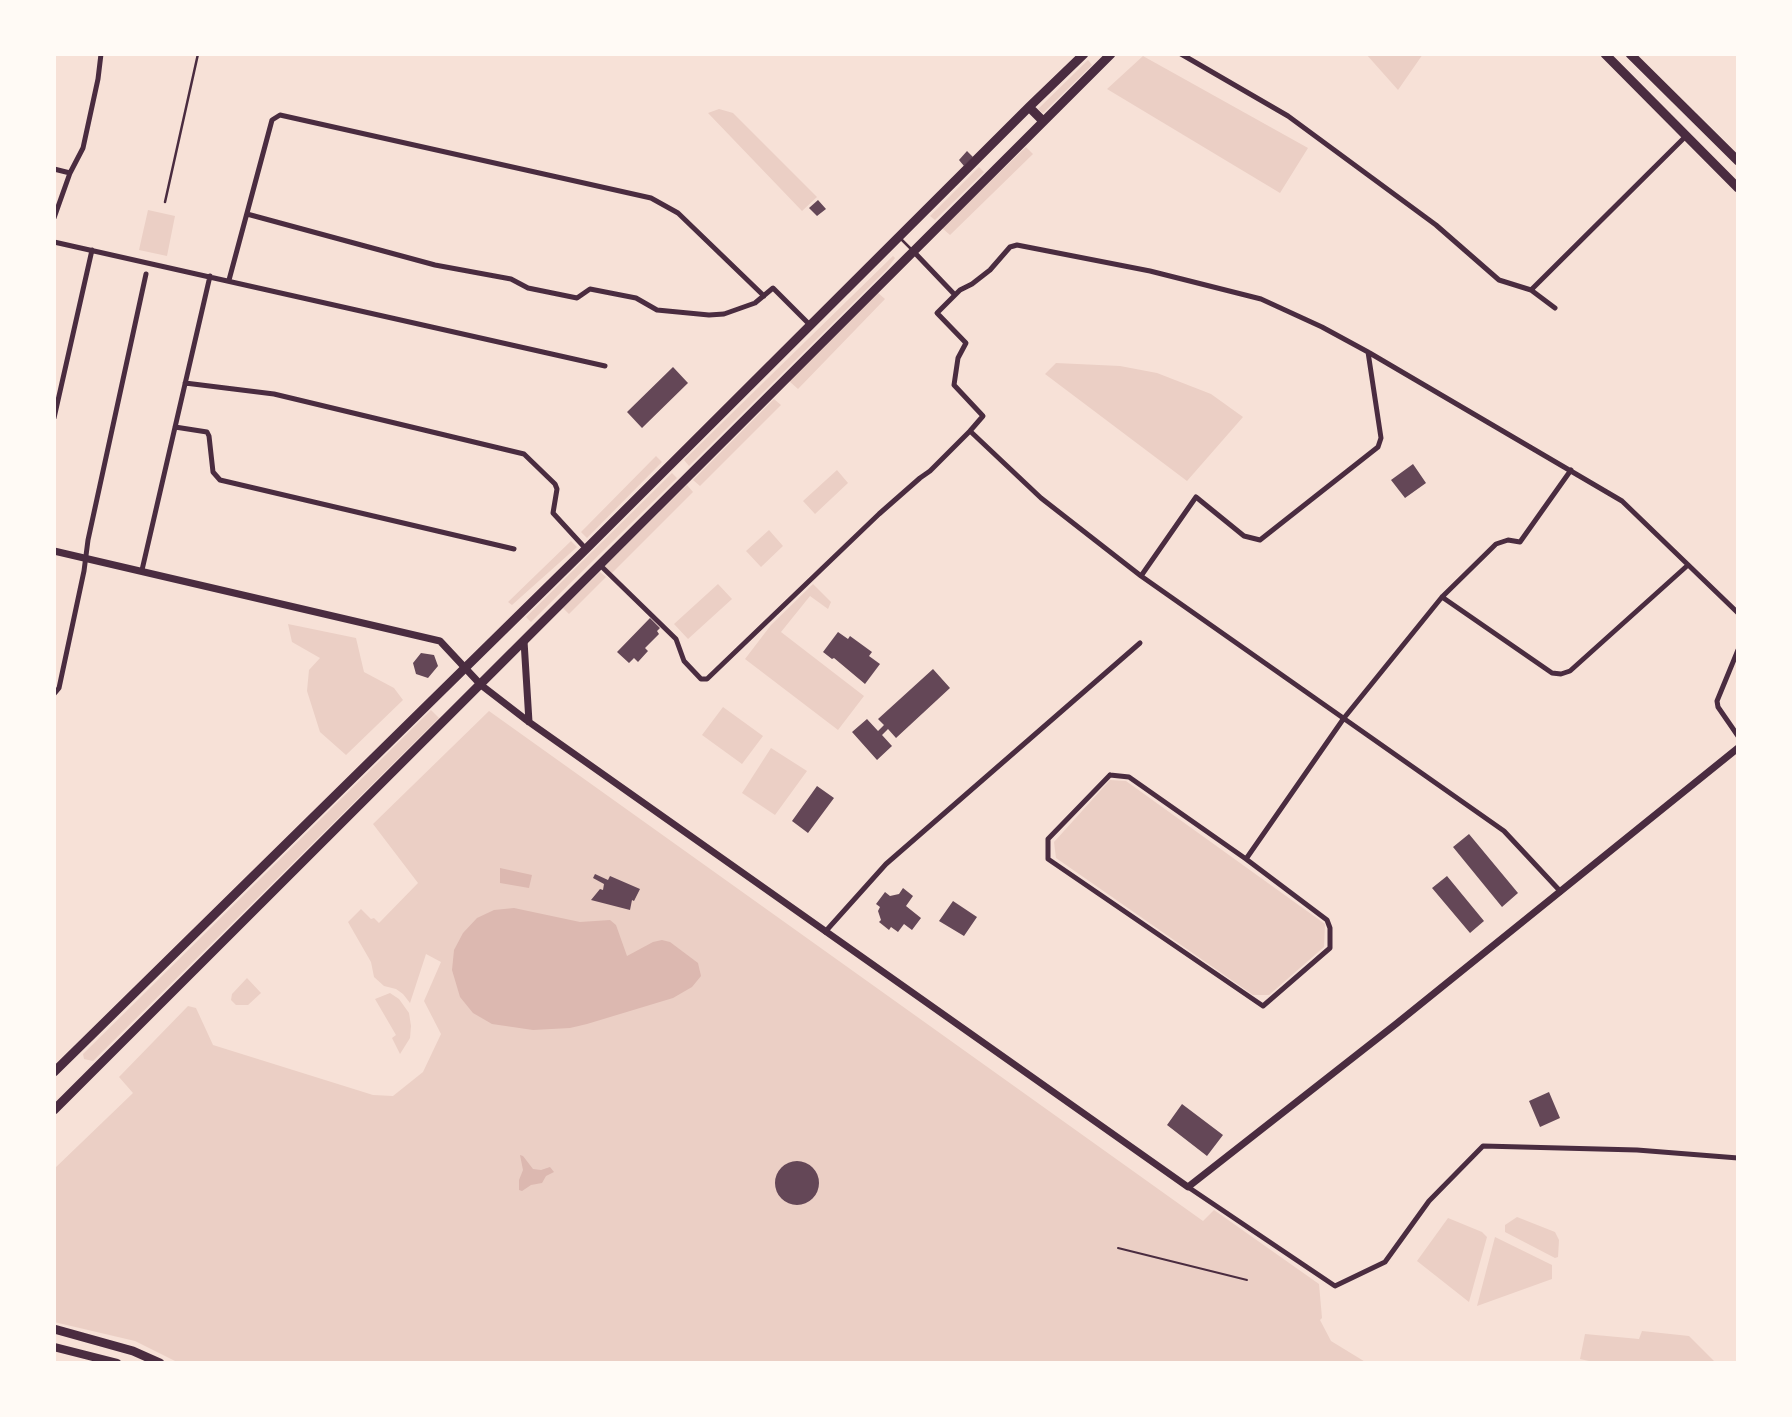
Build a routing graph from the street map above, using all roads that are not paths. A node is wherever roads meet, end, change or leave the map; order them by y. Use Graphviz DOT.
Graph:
graph roads {
  1 [pos="101,54"];
  2 [pos="198,54"];
  3 [pos="1084,54"];
  4 [pos="1111,54"];
  5 [pos="1181,54"];
  6 [pos="1605,54"];
  7 [pos="1630,54"];
  8 [pos="1029,107"];
  9 [pos="1043,121"];
  10 [pos="1686,136"];
  11 [pos="1738,162"];
  12 [pos="54,169"];
  13 [pos="71,173"];
  14 [pos="1738,188"];
  15 [pos="165,202"];
  16 [pos="247,214"];
  17 [pos="54,218"];
  18 [pos="898,236"];
  19 [pos="54,242"];
  20 [pos="92,250"];
  21 [pos="914,252"];
  22 [pos="146,274"];
  23 [pos="210,276"];
  24 [pos="229,280"];
  25 [pos="1531,290"];
  26 [pos="955,295"];
  27 [pos="764,296"];
  28 [pos="1555,309"];
  29 [pos="810,325"];
  30 [pos="1368,352"];
  31 [pos="605,366"];
  32 [pos="185,383"];
  33 [pos="54,418"];
  34 [pos="176,427"];
  35 [pos="970,431"];
  36 [pos="1571,470"];
  37 [pos="514,549"];
  38 [pos="586,549"];
  39 [pos="54,551"];
  40 [pos="84,557"];
  41 [pos="1688,565"];
  42 [pos="601,566"];
  43 [pos="142,570"];
  44 [pos="1142,576"];
  45 [pos="1442,597"];
  46 [pos="1738,613"];
  47 [pos="524,641"];
  48 [pos="1140,643"];
  49 [pos="1738,650"];
  50 [pos="464,669"];
  51 [pos="481,685"];
  52 [pos="54,694"];
  53 [pos="1344,718"];
  54 [pos="530,722"];
  55 [pos="1738,736"];
  56 [pos="1738,748"];
  57 [pos="1246,859"];
  58 [pos="1561,892"];
  59 [pos="825,932"];
  60 [pos="55,1073"];
  61 [pos="54,1110"];
  62 [pos="1738,1158"];
  63 [pos="1188,1187"];
  64 [pos="54,1329"];
  65 [pos="54,1347"];
  66 [pos="117,1363"];
  67 [pos="160,1363"];
  1 -- 13 [label="street"];
  2 -- 15 [label="lane"];
  3 -- 8 [label="main road"];
  4 -- 9 [label="main road"];
  5 -- 25 [label="street"];
  6 -- 10 [label="main road"];
  7 -- 11 [label="main road"];
  8 -- 9 [label="main road"];
  8 -- 18 [label="main road"];
  9 -- 21 [label="main road"];
  10 -- 14 [label="main road"];
  10 -- 25 [label="street"];
  12 -- 13 [label="street"];
  13 -- 17 [label="street"];
  16 -- 24 [label="street"];
  16 -- 27 [label="street"];
  16 -- 27 [label="street"];
  18 -- 21 [label="lane"];
  18 -- 29 [label="main road"];
  19 -- 20 [label="street"];
  20 -- 23 [label="street"];
  20 -- 33 [label="street"];
  21 -- 26 [label="street"];
  21 -- 42 [label="main road"];
  22 -- 40 [label="street"];
  23 -- 24 [label="street"];
  23 -- 32 [label="street"];
  24 -- 31 [label="street"];
  25 -- 28 [label="street"];
  26 -- 30 [label="street"];
  26 -- 35 [label="street"];
  27 -- 29 [label="street"];
  29 -- 38 [label="main road"];
  30 -- 36 [label="street"];
  30 -- 44 [label="street"];
  32 -- 34 [label="street"];
  32 -- 38 [label="street"];
  34 -- 37 [label="street"];
  34 -- 43 [label="street"];
  35 -- 42 [label="street"];
  35 -- 44 [label="street"];
  36 -- 41 [label="street"];
  36 -- 45 [label="street"];
  38 -- 50 [label="main road"];
  39 -- 40 [label="street"];
  40 -- 43 [label="street"];
  40 -- 52 [label="street"];
  41 -- 45 [label="street"];
  41 -- 46 [label="street"];
  42 -- 47 [label="main road"];
  43 -- 50 [label="street"];
  44 -- 53 [label="street"];
  45 -- 53 [label="street"];
  47 -- 51 [label="main road"];
  47 -- 54 [label="street"];
  48 -- 59 [label="street"];
  49 -- 55 [label="street"];
  50 -- 51 [label="street"];
  50 -- 60 [label="main road"];
  51 -- 54 [label="street"];
  51 -- 61 [label="main road"];
  53 -- 57 [label="street"];
  53 -- 58 [label="street"];
  54 -- 59 [label="street"];
  56 -- 58 [label="street"];
  57 -- 57 [label="street"];
  58 -- 63 [label="street"];
  59 -- 63 [label="street"];
  62 -- 63 [label="street"];
  64 -- 67 [label="main road"];
  65 -- 66 [label="main road"];
}
